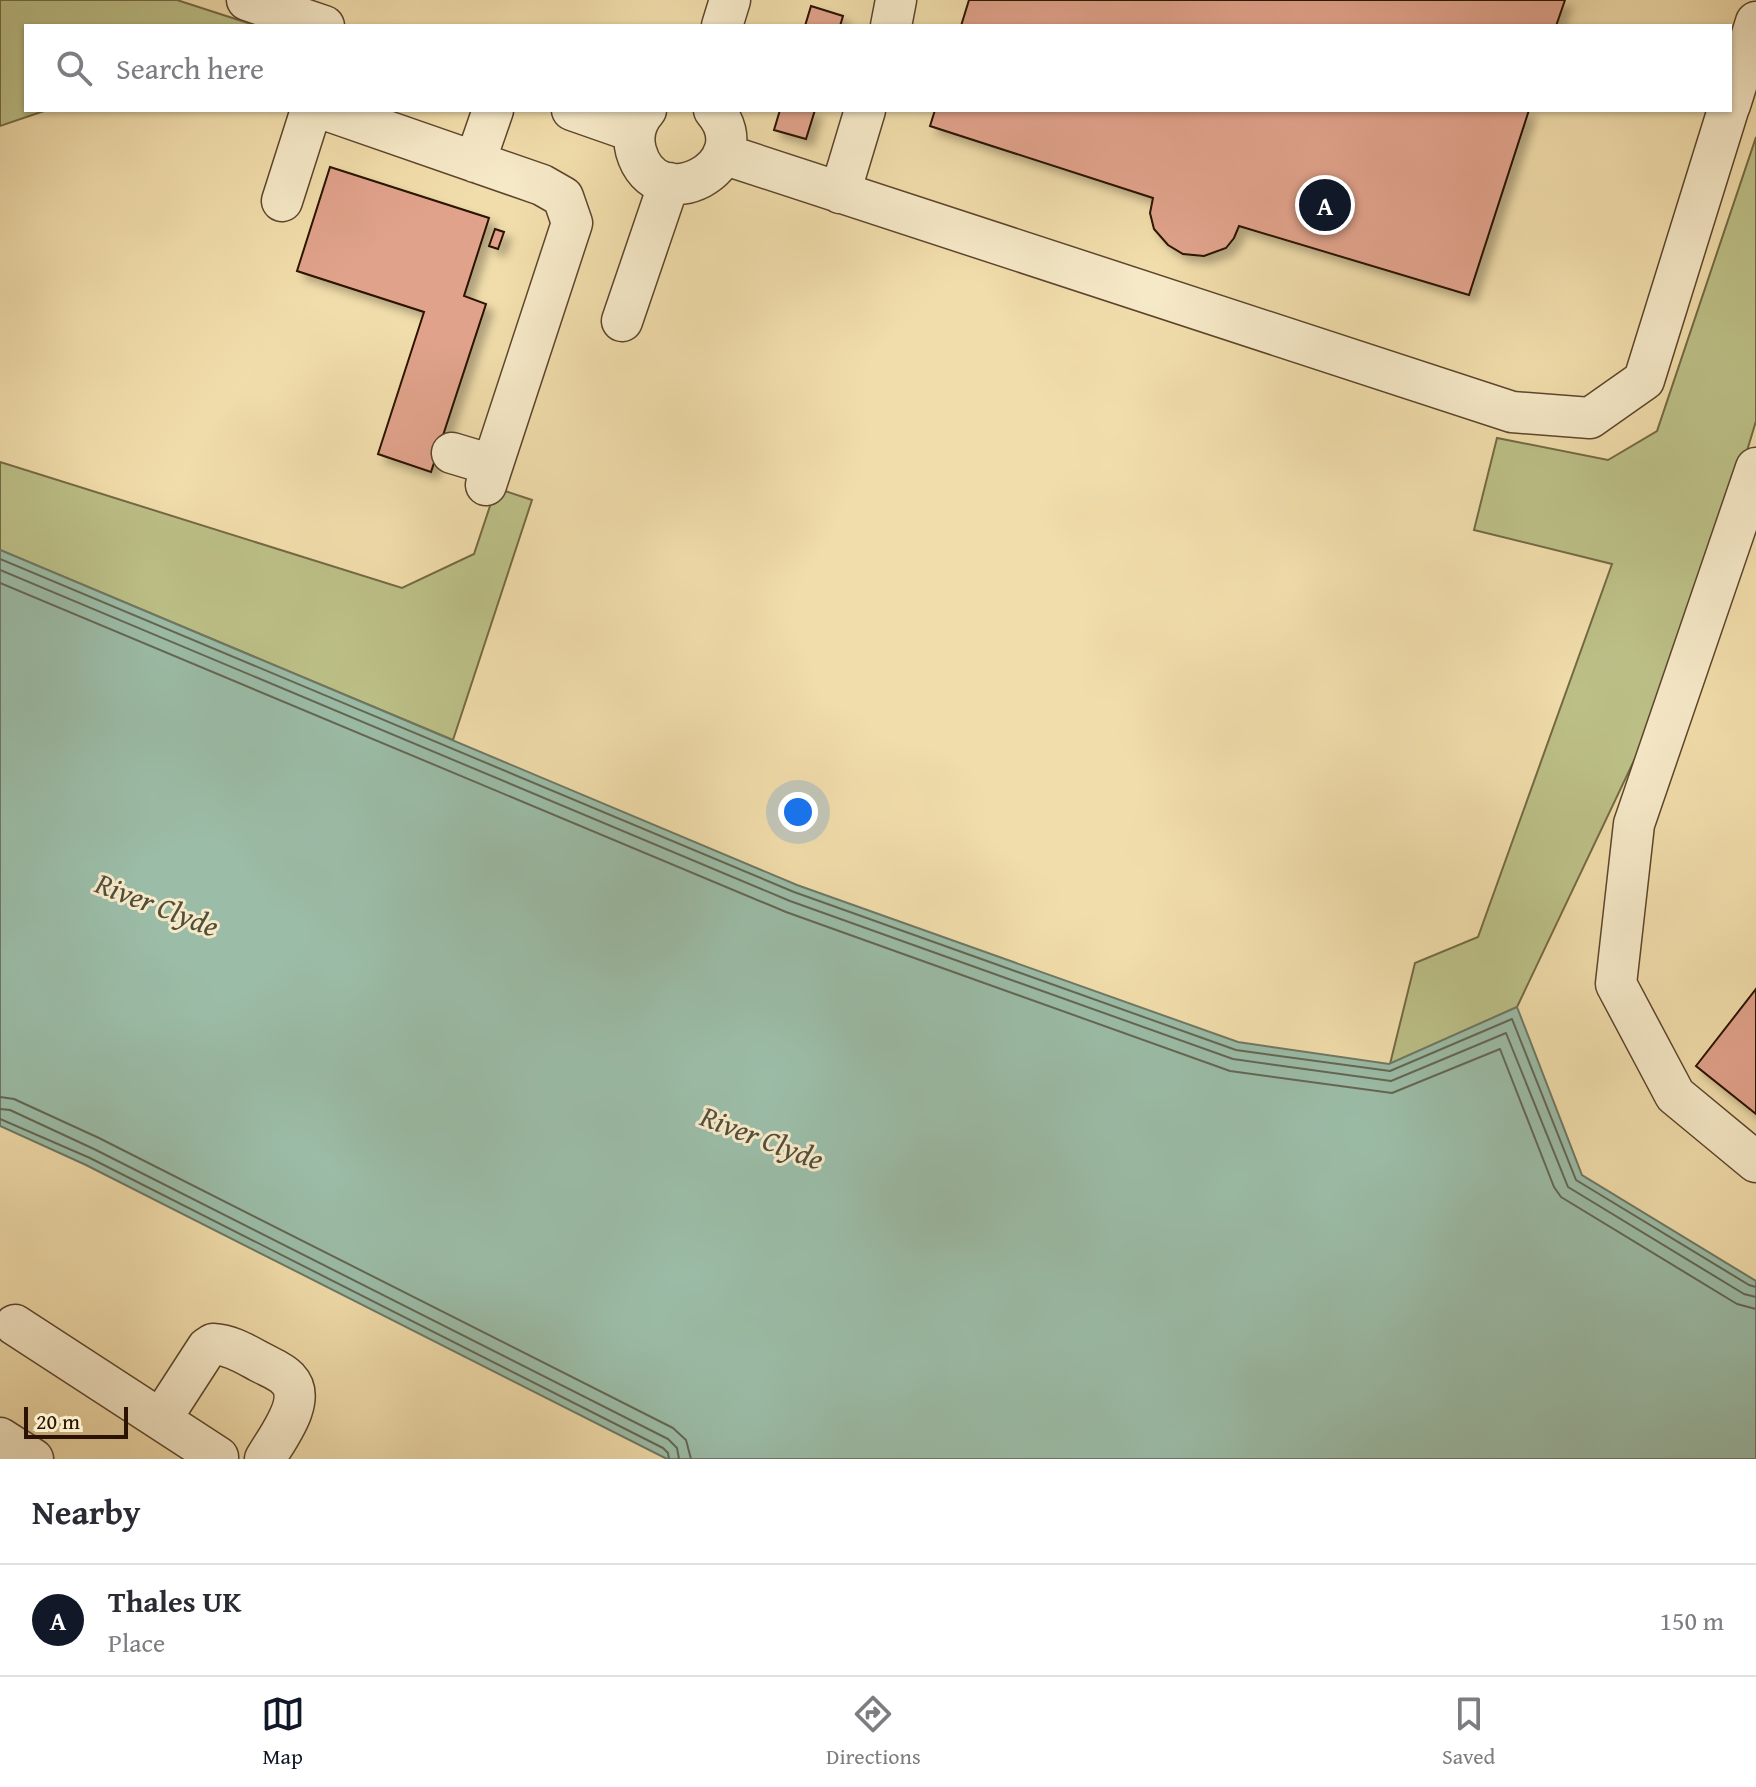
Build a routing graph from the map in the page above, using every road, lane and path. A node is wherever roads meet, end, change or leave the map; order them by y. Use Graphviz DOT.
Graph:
graph roads {
  1 [pos="247,0"];
  2 [pos="730,0"];
  3 [pos="896,0"];
  4 [pos="1756,22"];
  5 [pos="318,24"];
  6 [pos="723,24"];
  7 [pos="891,24"];
  8 [pos="1732,98"];
  9 [pos="310,112"];
  10 [pos="332,112"];
  11 [pos="492,112"];
  12 [pos="584,112"];
  13 [pos="715,112"];
  14 [pos="864,112"];
  15 [pos="1728,112"];
  16 [pos="640,121"];
  17 [pos="723,154"];
  18 [pos="475,162"];
  19 [pos="669,183"];
  20 [pos="840,193"];
  21 [pos="282,201"];
  22 [pos="622,321"];
  23 [pos="452,453"];
  24 [pos="1756,468"];
  25 [pos="1756,1162"];
  26 [pos="15,1325"];
  27 [pos="161,1419"];
  28 [pos="0,1438"];
  29 [pos="219,1458"];
  30 [pos="33,1459"];
  31 [pos="265,1459"];
  1 -- 5 [label="street"];
  2 -- 6 [label="street"];
  3 -- 7 [label="street"];
  4 -- 8 [label="street"];
  9 -- 21 [label="street"];
  10 -- 18 [label="street"];
  11 -- 18 [label="street"];
  12 -- 16 [label="street"];
  13 -- 17 [label="street"];
  14 -- 20 [label="street"];
  15 -- 20 [label="street"];
  16 -- 19 [label="street"];
  17 -- 19 [label="street"];
  17 -- 20 [label="street"];
  18 -- 23 [label="street"];
  19 -- 22 [label="street"];
  24 -- 25 [label="street"];
  26 -- 27 [label="street"];
  27 -- 29 [label="street"];
  27 -- 31 [label="street"];
  28 -- 30 [label="street"];
}
